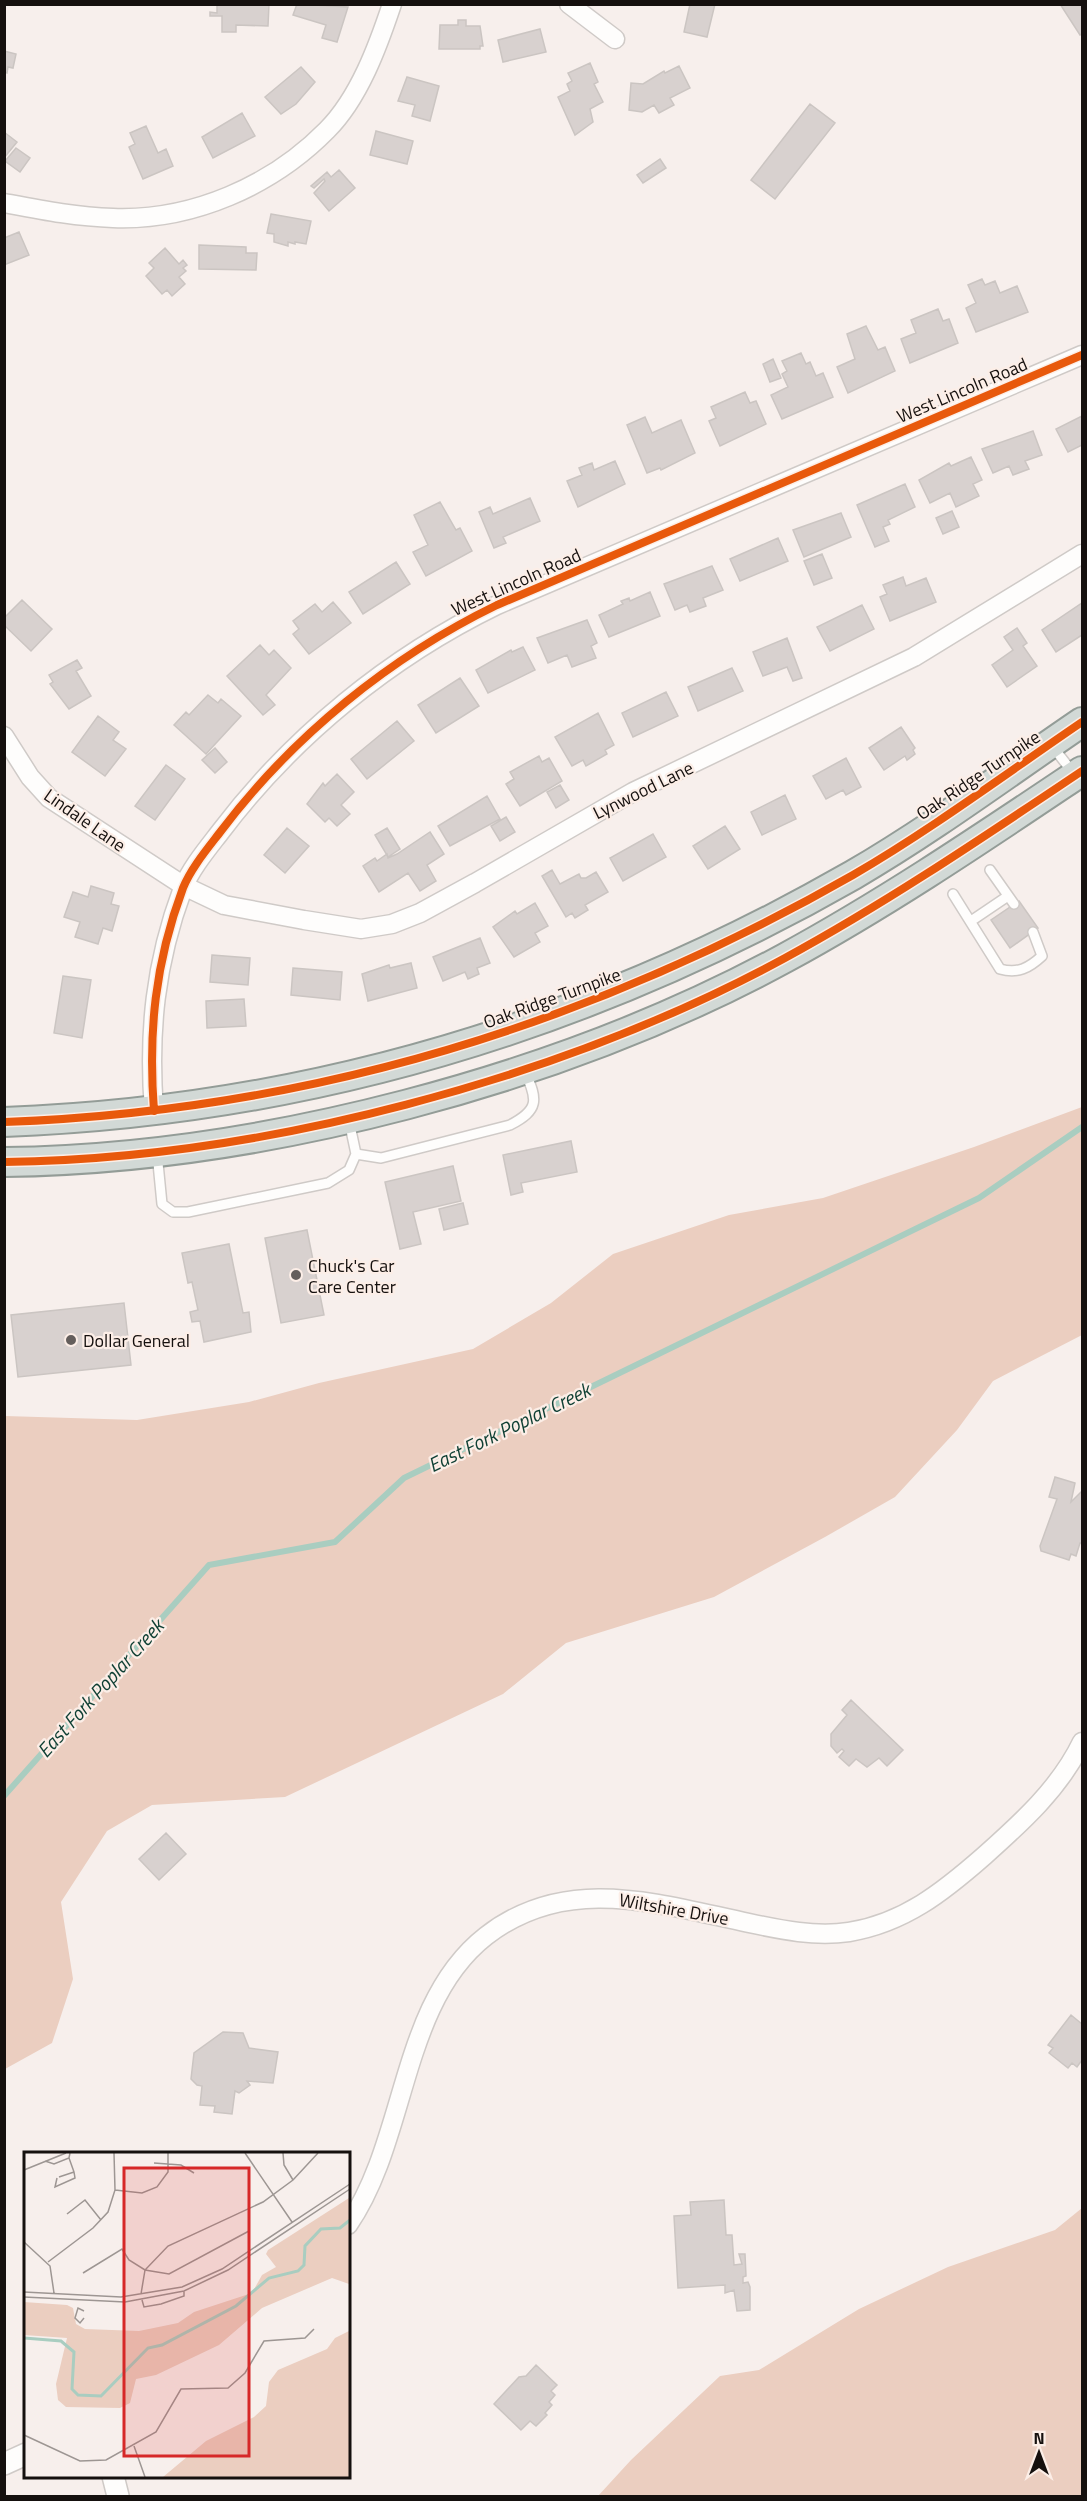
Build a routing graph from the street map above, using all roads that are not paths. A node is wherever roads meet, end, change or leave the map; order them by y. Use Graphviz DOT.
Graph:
graph roads {
  1 [pos="392,4"];
  2 [pos="569,4"];
  3 [pos="615,39"];
  4 [pos="4,203"];
  5 [pos="1083,355"];
  6 [pos="1083,554"];
  7 [pos="1083,722"];
  8 [pos="4,736"];
  9 [pos="1050,744"];
  10 [pos="1079,773"];
  11 [pos="990,870"];
  12 [pos="184,886"];
  13 [pos="953,894"];
  14 [pos="970,921"];
  15 [pos="1033,932"];
  16 [pos="523,1069"];
  17 [pos="154,1111"];
  18 [pos="349,1118"];
  19 [pos="4,1122"];
  20 [pos="157,1151"];
  21 [pos="356,1154"];
  22 [pos="4,1162"];
  23 [pos="1083,1742"];
  24 [pos="350,2222"];
  25 [pos="24,2455"];
  26 [pos="4,2464"];
  27 [pos="113,2477"];
  28 [pos="118,2496"];
  1 -- 4 [label="street"];
  2 -- 3 [label="street"];
  5 -- 12 [label="street, West Lincoln Road"];
  6 -- 12 [label="street, Lynwood Lane"];
  7 -- 9 [label="highway, Oak Ridge Turnpike"];
  8 -- 12 [label="street, Lindale Lane"];
  9 -- 10 [label="lane"];
  9 -- 17 [label="highway, Oak Ridge Turnpike"];
  10 -- 16 [label="highway"];
  11 -- 14 [label="lane"];
  12 -- 17 [label="street, West Lincoln Road"];
  13 -- 14 [label="lane"];
  14 -- 15 [label="lane"];
  16 -- 18 [label="highway"];
  16 -- 21 [label="lane"];
  17 -- 19 [label="highway, Oak Ridge Turnpike"];
  17 -- 20 [label="highway"];
  18 -- 20 [label="highway"];
  18 -- 21 [label="lane"];
  20 -- 21 [label="lane"];
  20 -- 22 [label="highway"];
  23 -- 24 [label="street, Wiltshire Drive"];
  25 -- 26 [label="street"];
  27 -- 28 [label="street"];
}
